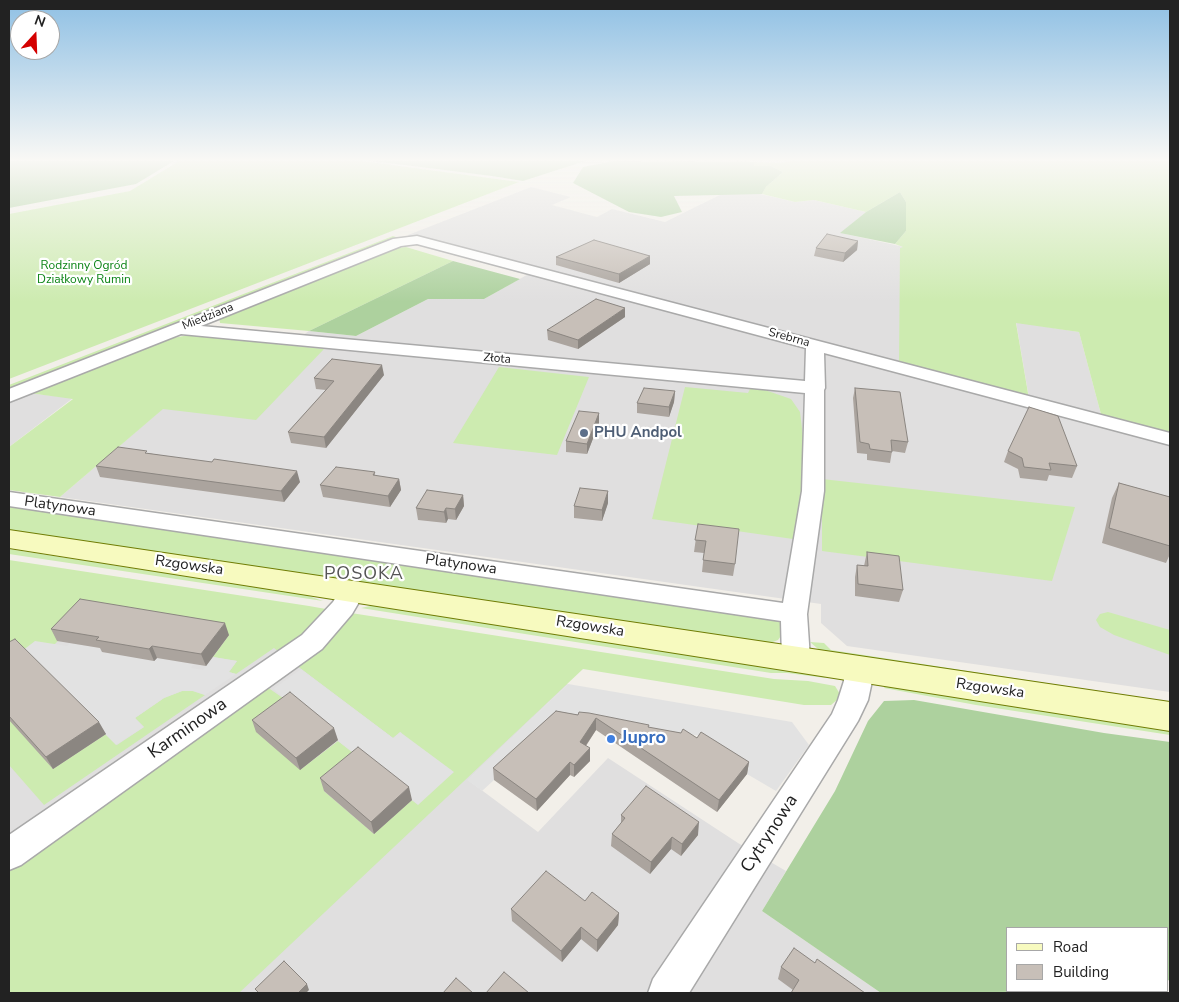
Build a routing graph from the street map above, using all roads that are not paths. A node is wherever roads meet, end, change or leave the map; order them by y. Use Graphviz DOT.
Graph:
graph roads {
  1 [pos="407,240"];
  2 [pos="178,329"];
  3 [pos="816,345"];
  4 [pos="816,388"];
  5 [pos="9,396"];
  6 [pos="1170,439"];
  7 [pos="9,500"];
  8 [pos="9,539"];
  9 [pos="353,590"];
  10 [pos="794,614"];
  11 [pos="796,659"];
  12 [pos="857,669"];
  13 [pos="1170,717"];
  14 [pos="9,854"];
  15 [pos="667,993"];
  1 -- 2 [label="street, Miedziana"];
  1 -- 3 [label="street, Srebrna"];
  2 -- 4 [label="street, Złota"];
  2 -- 5 [label="street, Miedziana"];
  3 -- 4 [label="street"];
  3 -- 6 [label="street, Srebrna"];
  4 -- 10 [label="street"];
  7 -- 10 [label="street, Platynowa"];
  8 -- 9 [label="street, Rzgowska"];
  9 -- 11 [label="street, Rzgowska"];
  9 -- 14 [label="street, Karminowa"];
  10 -- 11 [label="street"];
  11 -- 12 [label="street, Rzgowska"];
  12 -- 13 [label="street, Rzgowska"];
  12 -- 15 [label="street, Cytrynowa"];
}
